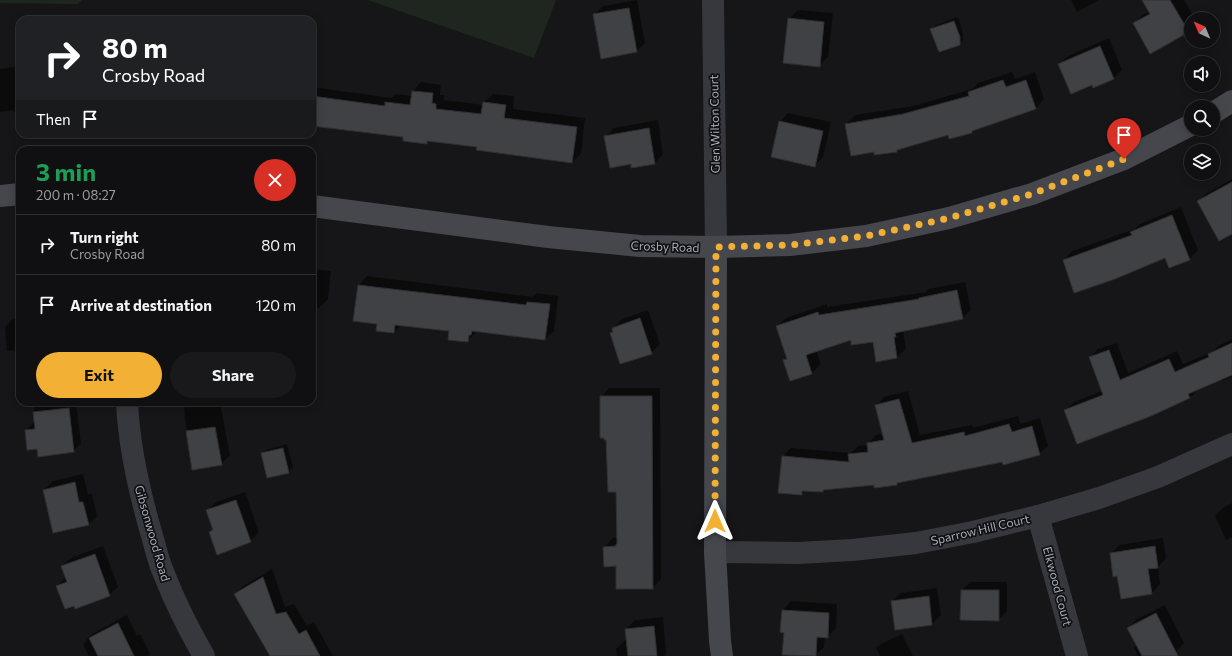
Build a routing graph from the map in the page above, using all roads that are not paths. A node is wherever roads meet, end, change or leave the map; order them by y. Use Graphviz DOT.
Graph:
graph roads {
  1 [pos="713,0"];
  2 [pos="1232,101"];
  3 [pos="1220,109"];
  4 [pos="1184,128"];
  5 [pos="16,194"];
  6 [pos="0,196"];
  7 [pos="316,207"];
  8 [pos="716,247"];
  9 [pos="127,406"];
  10 [pos="1232,444"];
  11 [pos="1038,516"];
  12 [pos="715,552"];
  13 [pos="204,656"];
  14 [pos="722,656"];
  15 [pos="1077,656"];
  1 -- 8 [label="street, Glen Wilton Court"];
  2 -- 3 [label="street"];
  4 -- 8 [label="street, Crosby Road"];
  5 -- 6 [label="street"];
  7 -- 8 [label="street, Crosby Road"];
  8 -- 12 [label="street"];
  9 -- 13 [label="street, Gibsonwood Road"];
  10 -- 11 [label="street, Sparrow Hill Court"];
  11 -- 12 [label="street, Sparrow Hill Court"];
  11 -- 15 [label="street, Elkwood Court"];
  12 -- 14 [label="street"];
}
